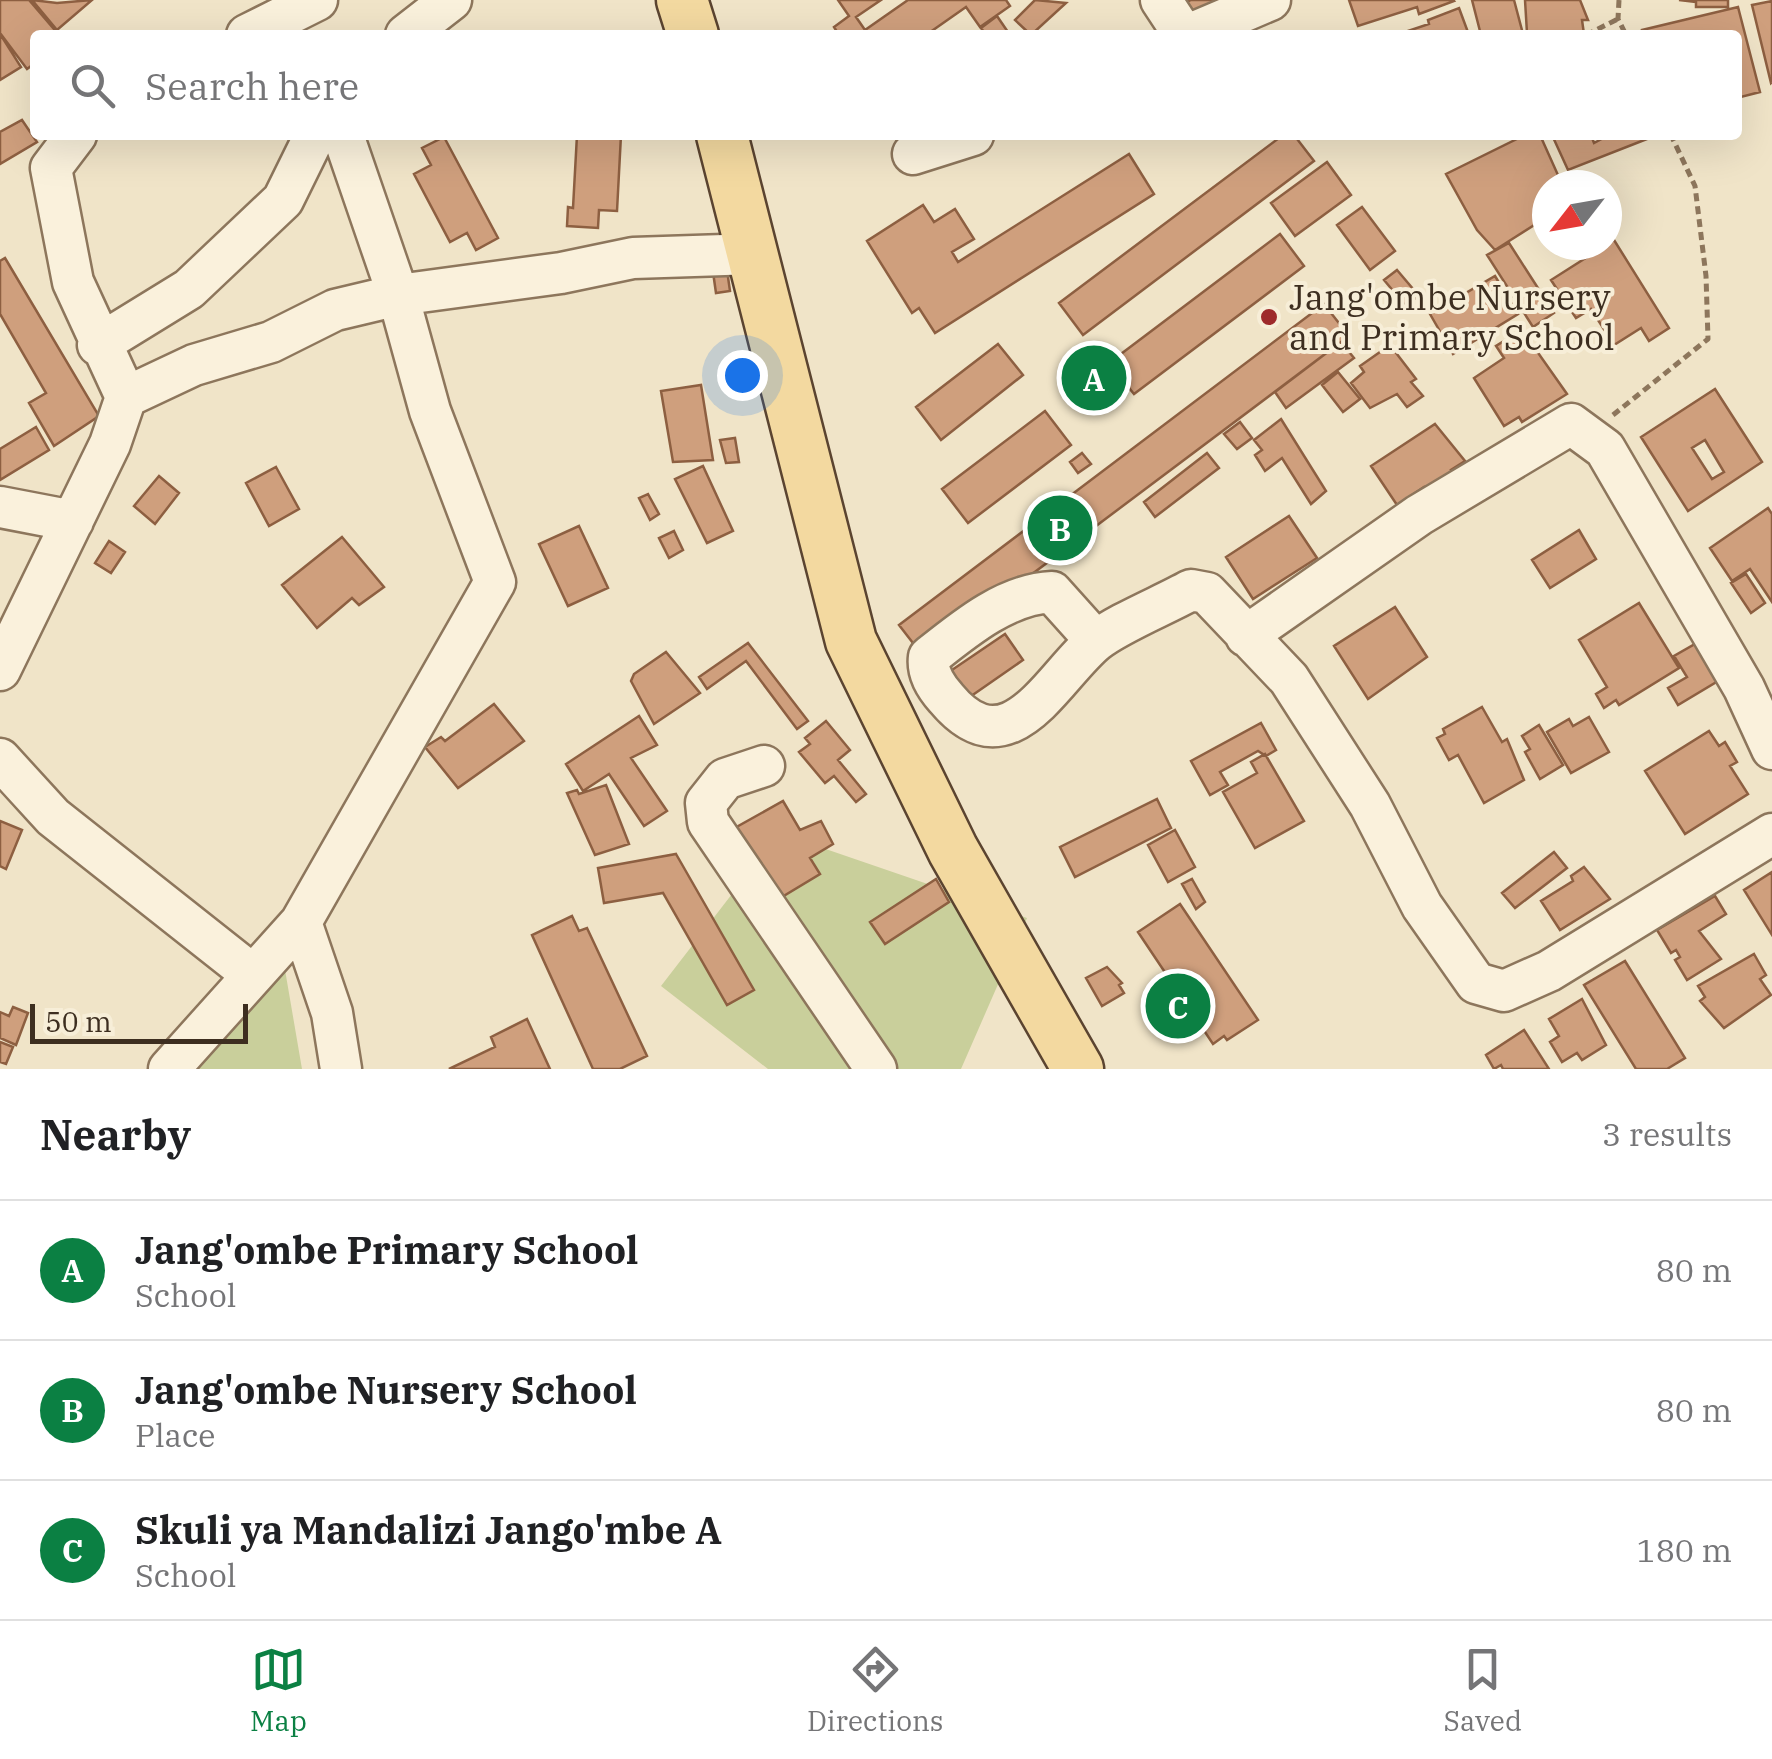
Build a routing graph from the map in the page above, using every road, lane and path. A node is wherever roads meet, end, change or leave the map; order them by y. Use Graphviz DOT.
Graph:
graph roads {
  1 [pos="451,0"];
  2 [pos="682,0"];
  3 [pos="1161,0"];
  4 [pos="1270,0"];
  5 [pos="1619,0"];
  6 [pos="298,17"];
  7 [pos="1618,19"];
  8 [pos="261,30"];
  9 [pos="412,30"];
  10 [pos="691,30"];
  11 [pos="1182,30"];
  12 [pos="1198,30"];
  13 [pos="1596,30"];
  14 [pos="1624,30"];
  15 [pos="72,140"];
  16 [pos="312,140"];
  17 [pos="345,140"];
  18 [pos="723,140"];
  19 [pos="957,140"];
  20 [pos="1673,140"];
  21 [pos="913,154"];
  22 [pos="755,254"];
  23 [pos="398,296"];
  24 [pos="98,345"];
  25 [pos="126,397"];
  26 [pos="1589,437"];
  27 [pos="0,507"];
  28 [pos="73,521"];
  29 [pos="1246,636"];
  30 [pos="1096,641"];
  31 [pos="0,670"];
  32 [pos="1772,749"];
  33 [pos="0,759"];
  34 [pos="764,766"];
  35 [pos="1772,834"];
  36 [pos="301,922"];
  37 [pos="253,975"];
  38 [pos="170,1069"];
  39 [pos="341,1069"];
  40 [pos="876,1069"];
  41 [pos="1078,1069"];
  1 -- 9 [label="street"];
  2 -- 10 [label="main road"];
  3 -- 11 [label="street"];
  4 -- 12 [label="street"];
  5 -- 7 [label="path"];
  6 -- 8 [label="street"];
  7 -- 13 [label="path"];
  7 -- 14 [label="path"];
  15 -- 24 [label="street"];
  16 -- 24 [label="street"];
  17 -- 23 [label="street"];
  18 -- 22 [label="main road"];
  19 -- 21 [label="street"];
  20 -- 26 [label="path"];
  22 -- 23 [label="street"];
  22 -- 41 [label="main road"];
  23 -- 25 [label="street"];
  23 -- 36 [label="street"];
  24 -- 25 [label="street"];
  25 -- 28 [label="street"];
  26 -- 29 [label="street"];
  26 -- 32 [label="street"];
  27 -- 28 [label="street"];
  28 -- 31 [label="street"];
  29 -- 30 [label="street"];
  29 -- 35 [label="street"];
  33 -- 37 [label="street"];
  34 -- 40 [label="street"];
  36 -- 37 [label="street"];
  36 -- 39 [label="street"];
  37 -- 38 [label="street"];
}
